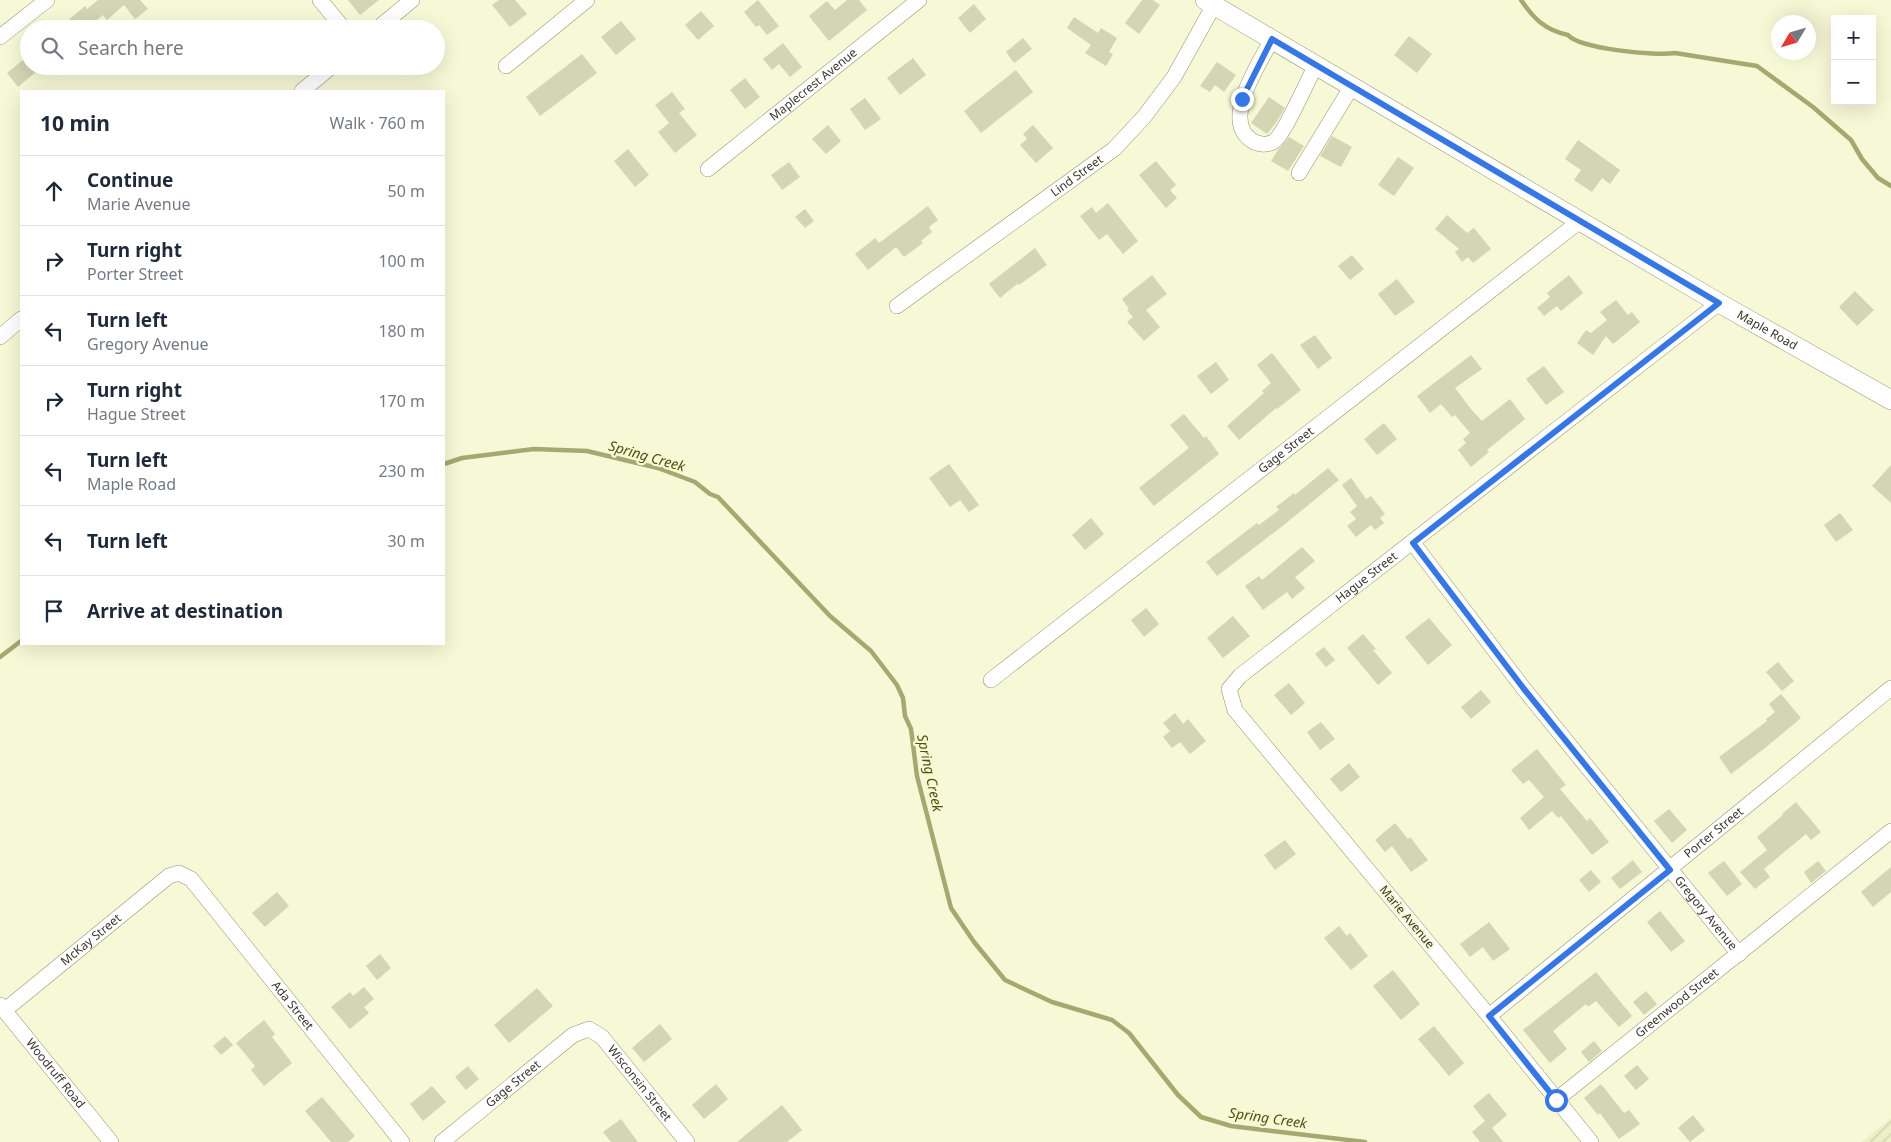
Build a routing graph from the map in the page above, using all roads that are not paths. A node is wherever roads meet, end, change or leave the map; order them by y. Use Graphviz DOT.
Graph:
graph roads {
  1 [pos="47,0"];
  2 [pos="320,0"];
  3 [pos="412,0"];
  4 [pos="587,0"];
  5 [pos="919,0"];
  6 [pos="1210,3"];
  7 [pos="22,20"];
  8 [pos="337,20"];
  9 [pos="389,20"];
  10 [pos="20,21"];
  11 [pos="0,37"];
  12 [pos="1272,39"];
  13 [pos="1316,65"];
  14 [pos="506,66"];
  15 [pos="321,75"];
  16 [pos="1352,86"];
  17 [pos="303,90"];
  18 [pos="708,169"];
  19 [pos="1298,173"];
  20 [pos="1580,221"];
  21 [pos="1719,303"];
  22 [pos="897,306"];
  23 [pos="20,321"];
  24 [pos="0,337"];
  25 [pos="1891,400"];
  26 [pos="1413,543"];
  27 [pos="991,680"];
  28 [pos="1229,688"];
  29 [pos="1891,688"];
  30 [pos="1891,831"];
  31 [pos="1670,870"];
  32 [pos="179,873"];
  33 [pos="1739,954"];
  34 [pos="2,1008"];
  35 [pos="1489,1016"];
  36 [pos="589,1029"];
  37 [pos="1556,1100"];
  38 [pos="111,1142"];
  39 [pos="402,1142"];
  40 [pos="442,1142"];
  41 [pos="687,1142"];
  42 [pos="1591,1142"];
  1 -- 7 [label="street"];
  2 -- 8 [label="street"];
  3 -- 9 [label="street"];
  4 -- 14 [label="street"];
  5 -- 18 [label="street, Maplecrest Avenue"];
  6 -- 12 [label="main road, Maple Road"];
  6 -- 22 [label="street, Lind Street"];
  10 -- 11 [label="street"];
  12 -- 13 [label="main road, Maple Road"];
  12 -- 13 [label="street"];
  13 -- 16 [label="main road, Maple Road"];
  15 -- 17 [label="street"];
  16 -- 19 [label="street"];
  16 -- 20 [label="main road, Maple Road"];
  20 -- 21 [label="main road, Maple Road"];
  20 -- 27 [label="street, Gage Street"];
  21 -- 25 [label="main road, Maple Road"];
  21 -- 26 [label="street, Hague Street"];
  23 -- 24 [label="street"];
  26 -- 28 [label="street, Hague Street"];
  26 -- 31 [label="street, Gregory Avenue"];
  28 -- 35 [label="street, Marie Avenue"];
  29 -- 31 [label="street, Porter Street"];
  30 -- 33 [label="street, Greenwood Street"];
  31 -- 33 [label="street, Gregory Avenue"];
  31 -- 35 [label="street, Porter Street"];
  32 -- 34 [label="street, McKay Street"];
  32 -- 39 [label="street, Ada Street"];
  33 -- 37 [label="street, Greenwood Street"];
  34 -- 38 [label="street, Woodruff Road"];
  35 -- 37 [label="street, Marie Avenue"];
  36 -- 40 [label="street, Gage Street"];
  36 -- 41 [label="street, Wisconsin Street"];
  37 -- 42 [label="street, Marie Avenue"];
}
